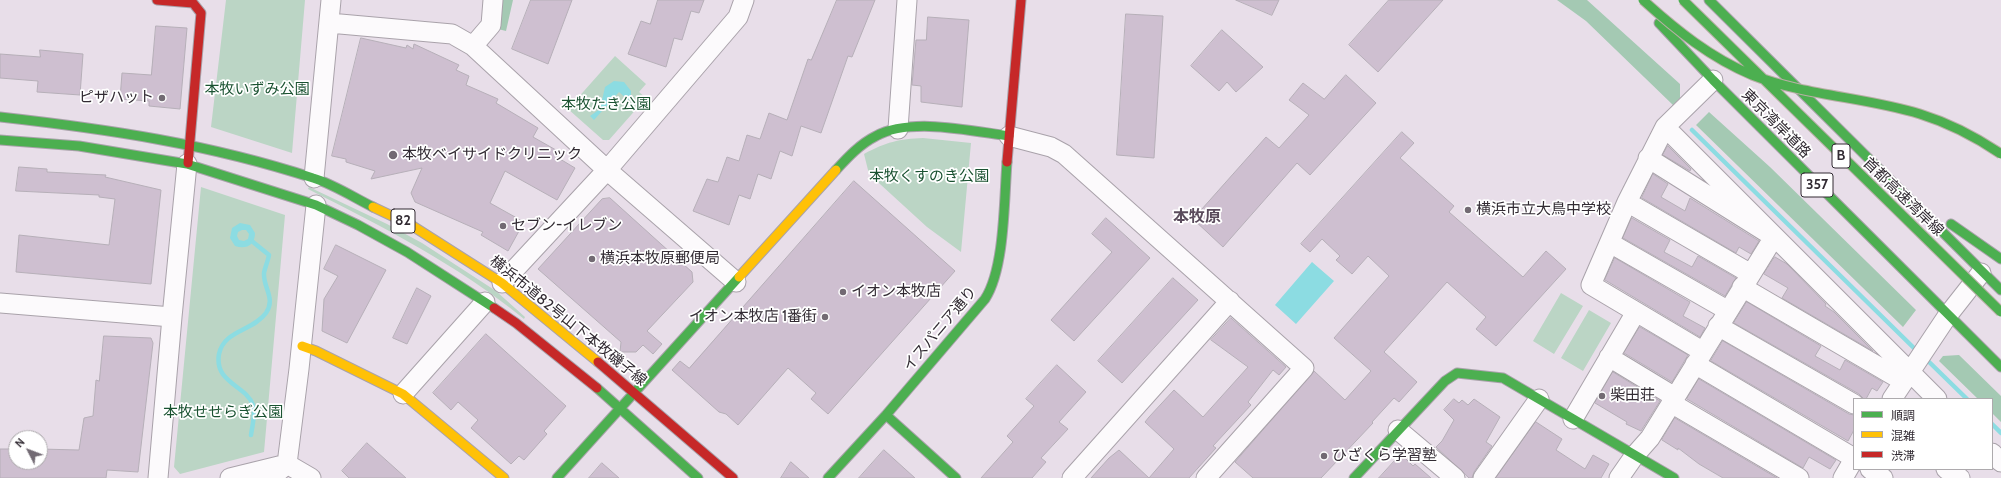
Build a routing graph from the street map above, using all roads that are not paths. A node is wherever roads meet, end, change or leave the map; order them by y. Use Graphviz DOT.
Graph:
graph roads {
  1 [pos="157,0"];
  2 [pos="331,0"];
  3 [pos="493,0"];
  4 [pos="744,0"];
  5 [pos="907,0"];
  6 [pos="1021,0"];
  7 [pos="1636,0"];
  8 [pos="1643,0"];
  9 [pos="1683,0"];
  10 [pos="1708,0"];
  11 [pos="329,24"];
  12 [pos="473,46"];
  13 [pos="1804,78"];
  14 [pos="1713,80"];
  15 [pos="1832,106"];
  16 [pos="0,117"];
  17 [pos="1665,127"];
  18 [pos="898,129"];
  19 [pos="1009,136"];
  20 [pos="0,140"];
  21 [pos="189,144"];
  22 [pos="2001,154"];
  23 [pos="1648,158"];
  24 [pos="188,164"];
  25 [pos="608,170"];
  26 [pos="314,178"];
  27 [pos="1627,202"];
  28 [pos="316,205"];
  29 [pos="1774,237"];
  30 [pos="1610,243"];
  31 [pos="2001,259"];
  32 [pos="1989,269"];
  33 [pos="1746,281"];
  34 [pos="736,282"];
  35 [pos="502,283"];
  36 [pos="2001,290"];
  37 [pos="1230,301"];
  38 [pos="485,302"];
  39 [pos="0,303"];
  40 [pos="1636,312"];
  41 [pos="2001,312"];
  42 [pos="1948,315"];
  43 [pos="172,317"];
  44 [pos="1723,318"];
  45 [pos="302,346"];
  46 [pos="1609,357"];
  47 [pos="1699,358"];
  48 [pos="2001,366"];
  49 [pos="1906,376"];
  50 [pos="634,392"];
  51 [pos="403,394"];
  52 [pos="1893,398"];
  53 [pos="1936,398"];
  54 [pos="1539,399"];
  55 [pos="1673,400"];
  56 [pos="1853,403"];
  57 [pos="620,408"];
  58 [pos="886,415"];
  59 [pos="1573,419"];
  60 [pos="1398,430"];
  61 [pos="1993,454"];
  62 [pos="1635,455"];
  63 [pos="1853,458"];
  64 [pos="1853,461"];
  65 [pos="2001,462"];
  66 [pos="287,464"];
  67 [pos="1871,470"];
  68 [pos="1948,470"];
  69 [pos="158,478"];
  70 [pos="230,478"];
  71 [pos="271,478"];
  72 [pos="311,478"];
  73 [pos="504,478"];
  74 [pos="557,478"];
  75 [pos="698,478"];
  76 [pos="733,478"];
  77 [pos="828,478"];
  78 [pos="956,478"];
  79 [pos="1072,478"];
  80 [pos="1206,478"];
  81 [pos="1354,478"];
  82 [pos="1455,478"];
  83 [pos="1483,478"];
  84 [pos="1619,478"];
  85 [pos="1674,478"];
  86 [pos="1799,478"];
  87 [pos="1843,478"];
  88 [pos="1883,478"];
  89 [pos="1960,478"];
  1 -- 21 [label="main road"];
  2 -- 11 [label="street"];
  3 -- 12 [label="street"];
  4 -- 25 [label="street"];
  5 -- 18 [label="street"];
  6 -- 19 [label="main road, イスパニア通り"];
  7 -- 14 [label="main road, 東京湾岸道路 / 357"];
  8 -- 22 [label="main road, bridge"];
  9 -- 41 [label="main road, 首都高速湾岸線 / B, bridge"];
  10 -- 32 [label="main road"];
  11 -- 12 [label="street"];
  11 -- 26 [label="street"];
  12 -- 25 [label="street"];
  13 -- 15 [label="main road, bridge"];
  14 -- 17 [label="street"];
  14 -- 42 [label="main road, 東京湾岸道路 / 357"];
  16 -- 21 [label="main road, 横浜市道82号山下本牧磯子線 / 82"];
  17 -- 23 [label="street"];
  17 -- 29 [label="street"];
  18 -- 19 [label="main road"];
  18 -- 34 [label="main road"];
  19 -- 37 [label="street"];
  19 -- 58 [label="main road, イスパニア通り"];
  20 -- 24 [label="main road, 82"];
  21 -- 24 [label="main road"];
  21 -- 26 [label="main road, 横浜市道82号山下本牧磯子線 / 82"];
  23 -- 27 [label="street"];
  23 -- 29 [label="street"];
  24 -- 28 [label="main road, 82"];
  24 -- 43 [label="street"];
  25 -- 34 [label="street"];
  25 -- 35 [label="street"];
  26 -- 35 [label="main road, 横浜市道82号山下本牧磯子線 / 82"];
  27 -- 30 [label="street"];
  27 -- 33 [label="street"];
  28 -- 38 [label="main road, 82"];
  28 -- 45 [label="street"];
  29 -- 33 [label="street"];
  29 -- 49 [label="street"];
  30 -- 40 [label="street"];
  30 -- 44 [label="street"];
  31 -- 32 [label="main road, 首都高速湾岸線"];
  32 -- 36 [label="main road"];
  32 -- 42 [label="street"];
  33 -- 44 [label="street"];
  33 -- 49 [label="street"];
  34 -- 50 [label="main road"];
  35 -- 50 [label="main road, 横浜市道82号山下本牧磯子線 / 82"];
  37 -- 79 [label="street"];
  37 -- 80 [label="street"];
  38 -- 51 [label="street"];
  38 -- 57 [label="main road, 82"];
  39 -- 43 [label="street"];
  40 -- 46 [label="street"];
  40 -- 47 [label="street"];
  42 -- 48 [label="main road, 東京湾岸道路 / 357"];
  42 -- 49 [label="street"];
  43 -- 69 [label="street"];
  44 -- 47 [label="street"];
  44 -- 56 [label="street"];
  45 -- 51 [label="main road"];
  45 -- 66 [label="street"];
  46 -- 55 [label="street"];
  46 -- 59 [label="street"];
  47 -- 55 [label="street"];
  47 -- 63 [label="street"];
  49 -- 52 [label="street"];
  49 -- 53 [label="street"];
  50 -- 57 [label="main road"];
  50 -- 76 [label="main road, 横浜市道82号山下本牧磯子線 / 82"];
  51 -- 73 [label="main road"];
  54 -- 59 [label="main road"];
  54 -- 60 [label="main road"];
  54 -- 83 [label="street"];
  55 -- 62 [label="street"];
  55 -- 86 [label="street"];
  57 -- 74 [label="main road"];
  57 -- 75 [label="main road, 82"];
  58 -- 77 [label="main road, イスパニア通り"];
  58 -- 78 [label="main road"];
  59 -- 62 [label="main road"];
  60 -- 81 [label="main road"];
  60 -- 82 [label="street"];
  61 -- 65 [label="street"];
  62 -- 84 [label="street"];
  62 -- 85 [label="main road"];
  64 -- 87 [label="street"];
  66 -- 70 [label="street"];
  66 -- 71 [label="street"];
  66 -- 72 [label="street"];
  67 -- 88 [label="street"];
  68 -- 89 [label="street"];
}
